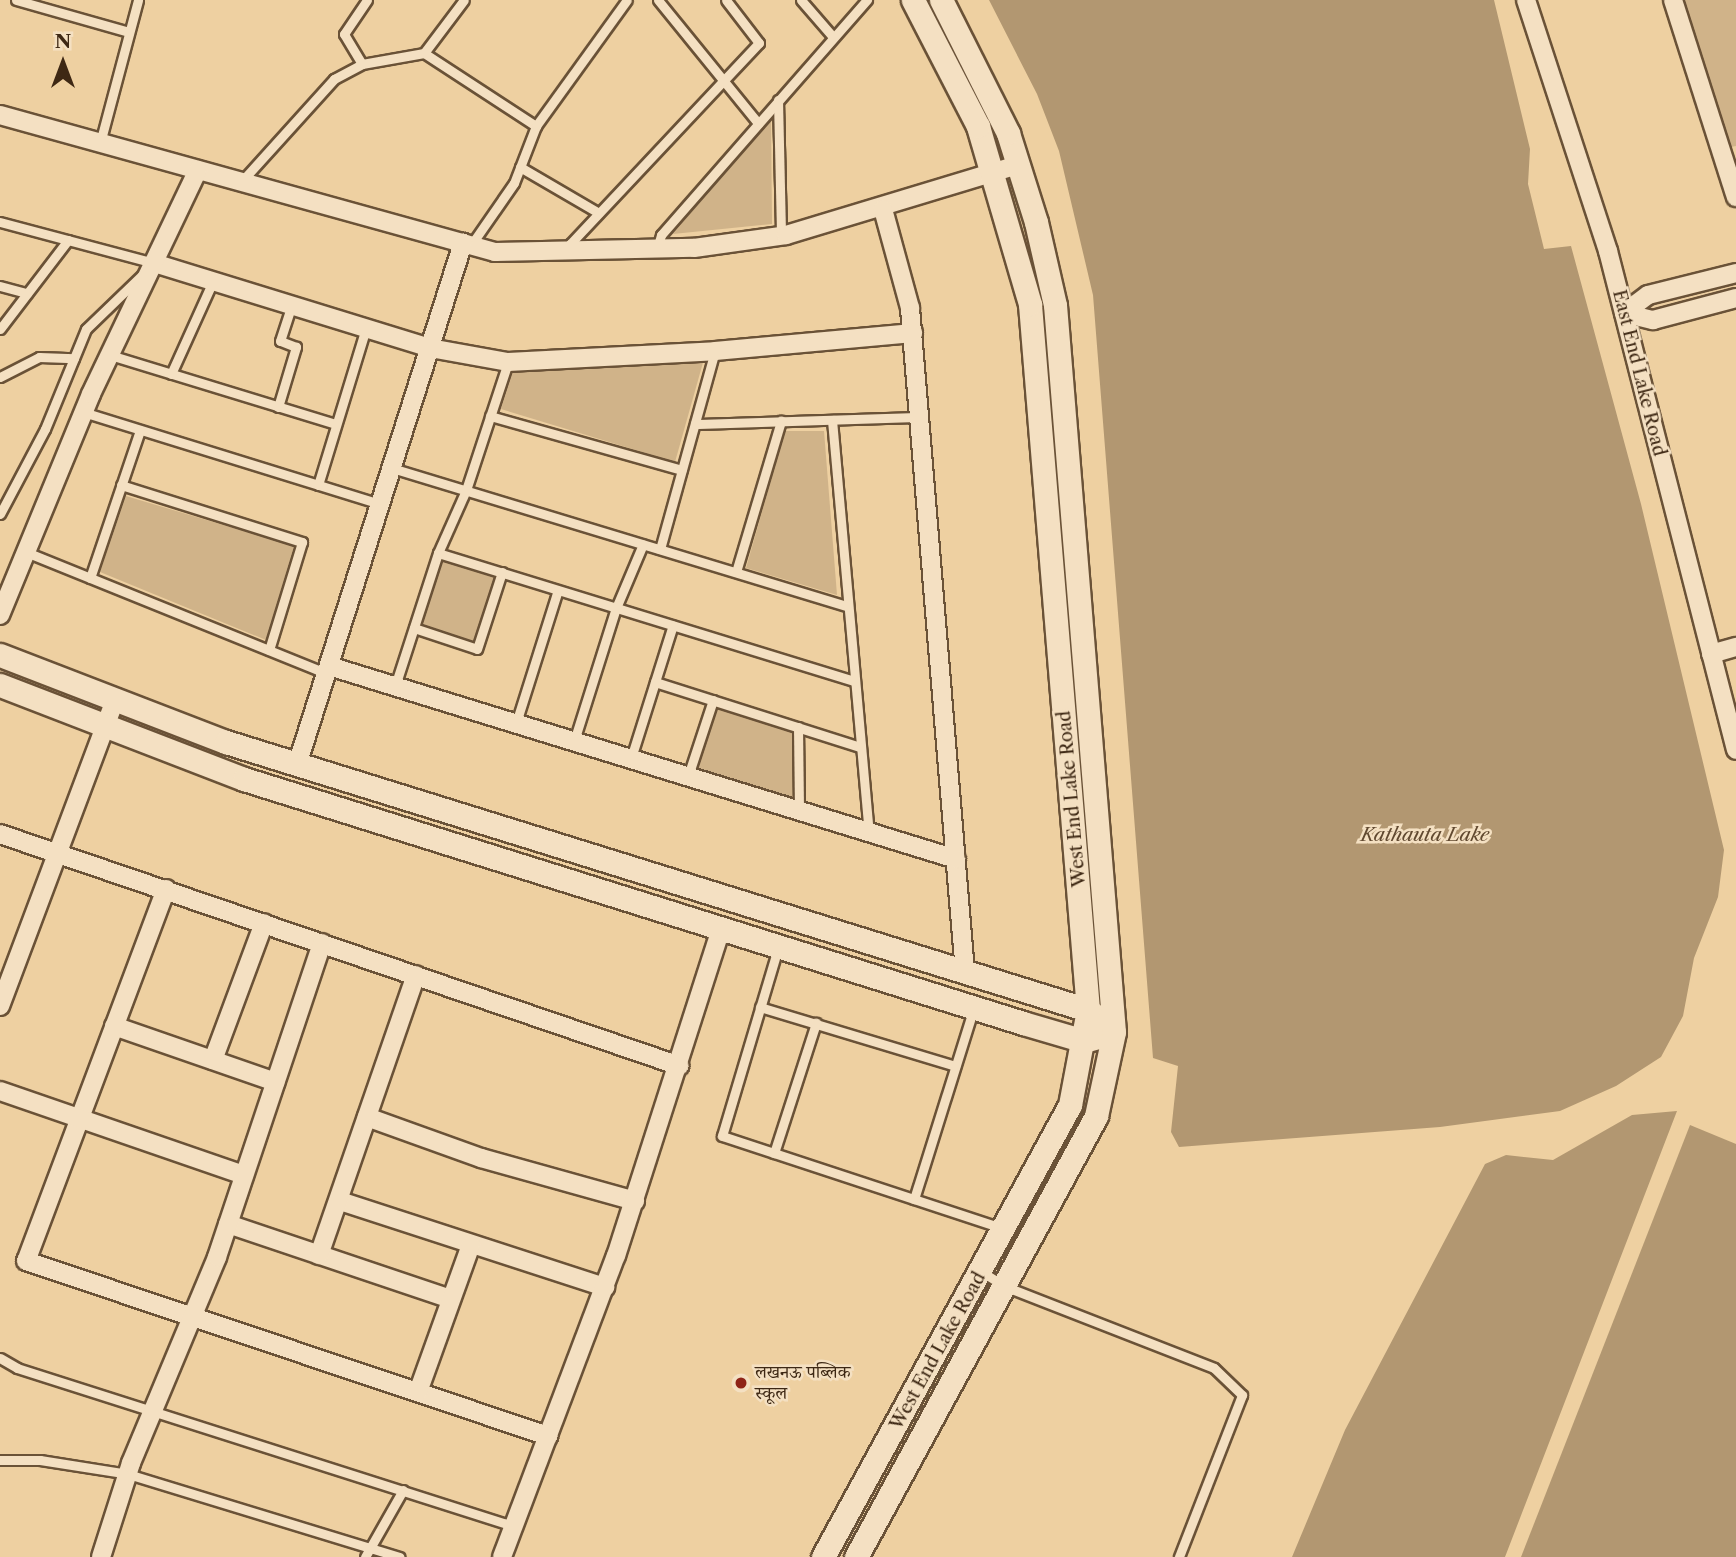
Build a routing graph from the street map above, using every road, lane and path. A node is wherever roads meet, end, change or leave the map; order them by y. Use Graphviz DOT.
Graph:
graph roads {
  1 [pos="16,0"];
  2 [pos="138,0"];
  3 [pos="367,0"];
  4 [pos="464,0"];
  5 [pos="627,0"];
  6 [pos="659,0"];
  7 [pos="726,0"];
  8 [pos="801,0"];
  9 [pos="867,0"];
  10 [pos="913,0"];
  11 [pos="942,0"];
  12 [pos="1526,0"];
  13 [pos="1673,0"];
  14 [pos="129,32"];
  15 [pos="832,37"];
  16 [pos="424,53"];
  17 [pos="362,64"];
  18 [pos="725,79"];
  19 [pos="778,100"];
  20 [pos="0,116"];
  21 [pos="758,123"];
  22 [pos="536,126"];
  23 [pos="100,143"];
  24 [pos="1730,159"];
  25 [pos="1018,165"];
  26 [pos="520,167"];
  27 [pos="198,170"];
  28 [pos="995,173"];
  29 [pos="241,182"];
  30 [pos="1736,197"];
  31 [pos="883,209"];
  32 [pos="599,213"];
  33 [pos="0,222"];
  34 [pos="781,236"];
  35 [pos="68,240"];
  36 [pos="467,244"];
  37 [pos="657,249"];
  38 [pos="570,251"];
  39 [pos="154,263"];
  40 [pos="1736,272"];
  41 [pos="213,281"];
  42 [pos="0,285"];
  43 [pos="27,293"];
  44 [pos="1736,298"];
  45 [pos="292,305"];
  46 [pos="1624,313"];
  47 [pos="366,328"];
  48 [pos="0,329"];
  49 [pos="913,333"];
  50 [pos="430,348"];
  51 [pos="715,351"];
  52 [pos="110,355"];
  53 [pos="74,358"];
  54 [pos="508,362"];
  55 [pos="171,374"];
  56 [pos="0,377"];
  57 [pos="278,407"];
  58 [pos="83,412"];
  59 [pos="490,416"];
  60 [pos="921,417"];
  61 [pos="831,420"];
  62 [pos="781,421"];
  63 [pos="336,424"];
  64 [pos="695,424"];
  65 [pos="140,430"];
  66 [pos="392,468"];
  67 [pos="682,470"];
  68 [pos="121,485"];
  69 [pos="318,485"];
  70 [pos="466,490"];
  71 [pos="380,504"];
  72 [pos="0,514"];
  73 [pos="643,544"];
  74 [pos="660,549"];
  75 [pos="26,552"];
  76 [pos="438,553"];
  77 [pos="502,572"];
  78 [pos="736,572"];
  79 [pos="90,578"];
  80 [pos="558,590"];
  81 [pos="846,606"];
  82 [pos="616,608"];
  83 [pos="1,613"];
  84 [pos="673,625"];
  85 [pos="414,628"];
  86 [pos="1736,647"];
  87 [pos="269,650"];
  88 [pos="1711,654"];
  89 [pos="0,655"];
  90 [pos="328,669"];
  91 [pos="853,681"];
  92 [pos="655,682"];
  93 [pos="0,685"];
  94 [pos="395,686"];
  95 [pos="116,698"];
  96 [pos="713,700"];
  97 [pos="516,723"];
  98 [pos="106,726"];
  99 [pos="798,727"];
  100 [pos="574,741"];
  101 [pos="860,747"];
  102 [pos="1736,750"];
  103 [pos="631,758"];
  104 [pos="298,765"];
  105 [pos="688,776"];
  106 [pos="799,810"];
  107 [pos="869,832"];
  108 [pos="0,834"];
  109 [pos="58,852"];
  110 [pos="956,859"];
  111 [pos="166,889"];
  112 [pos="264,923"];
  113 [pos="721,929"];
  114 [pos="323,943"];
  115 [pos="778,946"];
  116 [pos="965,973"];
  117 [pos="416,975"];
  118 [pos="0,1006"];
  119 [pos="760,1007"];
  120 [pos="974,1007"];
  121 [pos="1088,1010"];
  122 [pos="816,1023"];
  123 [pos="114,1026"];
  124 [pos="1114,1032"];
  125 [pos="1084,1041"];
  126 [pos="213,1060"];
  127 [pos="680,1066"];
  128 [pos="955,1066"];
  129 [pos="276,1082"];
  130 [pos="0,1091"];
  131 [pos="367,1117"];
  132 [pos="79,1118"];
  133 [pos="774,1153"];
  134 [pos="244,1175"];
  135 [pos="914,1199"];
  136 [pos="340,1200"];
  137 [pos="635,1201"];
  138 [pos="228,1224"];
  139 [pos="1006,1229"];
  140 [pos="471,1245"];
  141 [pos="319,1255"];
  142 [pos="982,1272"];
  143 [pos="605,1286"];
  144 [pos="1004,1286"];
  145 [pos="452,1299"];
  146 [pos="192,1316"];
  147 [pos="0,1358"];
  148 [pos="418,1392"];
  149 [pos="154,1408"];
  150 [pos="548,1436"];
  151 [pos="0,1460"];
  152 [pos="128,1474"];
  153 [pos="403,1490"];
  154 [pos="513,1526"];
  155 [pos="366,1552"];
  156 [pos="101,1557"];
  157 [pos="400,1557"];
  158 [pos="502,1557"];
  159 [pos="823,1557"];
  160 [pos="856,1557"];
  161 [pos="1179,1557"];
  1 -- 14 [label="lane"];
  2 -- 14 [label="lane"];
  3 -- 17 [label="lane"];
  4 -- 16 [label="lane"];
  5 -- 22 [label="lane"];
  6 -- 18 [label="lane"];
  7 -- 18 [label="lane"];
  8 -- 15 [label="lane"];
  9 -- 15 [label="lane"];
  10 -- 28 [label="street, West End Lake Road"];
  11 -- 25 [label="street, West End Lake Road"];
  12 -- 46 [label="street, East End Lake Road"];
  13 -- 24 [label="street"];
  14 -- 23 [label="lane"];
  15 -- 19 [label="lane"];
  16 -- 17 [label="lane"];
  16 -- 22 [label="lane"];
  17 -- 29 [label="lane"];
  18 -- 21 [label="lane"];
  18 -- 32 [label="lane"];
  19 -- 21 [label="lane"];
  19 -- 34 [label="lane"];
  20 -- 23 [label="street"];
  21 -- 37 [label="lane"];
  22 -- 26 [label="lane"];
  23 -- 27 [label="street"];
  24 -- 30 [label="street"];
  25 -- 28 [label="street"];
  25 -- 124 [label="street, West End Lake Road"];
  26 -- 32 [label="lane"];
  26 -- 36 [label="lane"];
  27 -- 29 [label="street"];
  27 -- 39 [label="street"];
  28 -- 31 [label="street"];
  28 -- 121 [label="street, West End Lake Road"];
  29 -- 36 [label="street"];
  31 -- 34 [label="street"];
  31 -- 49 [label="street"];
  32 -- 38 [label="lane"];
  33 -- 35 [label="lane"];
  34 -- 37 [label="street"];
  35 -- 39 [label="lane"];
  35 -- 43 [label="lane"];
  36 -- 38 [label="street"];
  36 -- 50 [label="street"];
  37 -- 38 [label="street"];
  39 -- 41 [label="street"];
  39 -- 52 [label="street"];
  39 -- 53 [label="lane"];
  40 -- 46 [label="street"];
  41 -- 45 [label="street"];
  41 -- 55 [label="lane"];
  42 -- 43 [label="lane"];
  43 -- 48 [label="lane"];
  44 -- 46 [label="street"];
  45 -- 47 [label="street"];
  45 -- 57 [label="lane"];
  46 -- 88 [label="street, East End Lake Road"];
  47 -- 50 [label="street"];
  47 -- 63 [label="lane"];
  49 -- 51 [label="street"];
  49 -- 60 [label="street"];
  50 -- 54 [label="street"];
  50 -- 66 [label="street"];
  51 -- 54 [label="street"];
  51 -- 64 [label="lane"];
  52 -- 55 [label="lane"];
  52 -- 58 [label="street"];
  53 -- 56 [label="lane"];
  53 -- 72 [label="lane"];
  54 -- 59 [label="lane"];
  55 -- 57 [label="lane"];
  57 -- 63 [label="lane"];
  58 -- 65 [label="lane"];
  58 -- 75 [label="street"];
  59 -- 67 [label="lane"];
  59 -- 70 [label="lane"];
  60 -- 61 [label="lane"];
  60 -- 110 [label="street"];
  61 -- 62 [label="lane"];
  61 -- 81 [label="lane"];
  62 -- 64 [label="lane"];
  62 -- 78 [label="lane"];
  63 -- 69 [label="lane"];
  64 -- 67 [label="lane"];
  65 -- 68 [label="lane"];
  65 -- 69 [label="lane"];
  66 -- 70 [label="lane"];
  66 -- 71 [label="street"];
  67 -- 74 [label="lane"];
  68 -- 79 [label="lane"];
  68 -- 87 [label="lane"];
  69 -- 71 [label="lane"];
  70 -- 73 [label="lane"];
  70 -- 76 [label="lane"];
  71 -- 90 [label="street"];
  73 -- 74 [label="lane"];
  73 -- 82 [label="lane"];
  74 -- 78 [label="lane"];
  75 -- 79 [label="lane"];
  75 -- 83 [label="street"];
  76 -- 77 [label="lane"];
  76 -- 85 [label="lane"];
  77 -- 80 [label="lane"];
  77 -- 85 [label="lane"];
  78 -- 81 [label="lane"];
  79 -- 87 [label="lane"];
  80 -- 82 [label="lane"];
  80 -- 97 [label="lane"];
  81 -- 91 [label="lane"];
  82 -- 84 [label="lane"];
  82 -- 100 [label="lane"];
  84 -- 91 [label="lane"];
  84 -- 92 [label="lane"];
  85 -- 94 [label="lane"];
  86 -- 88 [label="street"];
  87 -- 90 [label="lane"];
  88 -- 102 [label="street, East End Lake Road"];
  89 -- 95 [label="street"];
  90 -- 94 [label="street"];
  90 -- 104 [label="street"];
  91 -- 101 [label="lane"];
  92 -- 96 [label="lane"];
  92 -- 103 [label="lane"];
  93 -- 98 [label="street"];
  94 -- 97 [label="street"];
  95 -- 98 [label="street"];
  95 -- 104 [label="street"];
  96 -- 99 [label="lane"];
  96 -- 105 [label="lane"];
  97 -- 100 [label="street"];
  98 -- 109 [label="street"];
  98 -- 113 [label="street"];
  99 -- 101 [label="lane"];
  99 -- 106 [label="lane"];
  100 -- 103 [label="street"];
  101 -- 107 [label="lane"];
  103 -- 105 [label="street"];
  104 -- 116 [label="street"];
  105 -- 106 [label="street"];
  106 -- 107 [label="street"];
  107 -- 110 [label="street"];
  108 -- 109 [label="street"];
  109 -- 111 [label="street"];
  109 -- 118 [label="street"];
  110 -- 116 [label="street"];
  111 -- 112 [label="street"];
  111 -- 123 [label="street"];
  112 -- 114 [label="street"];
  112 -- 126 [label="street"];
  113 -- 115 [label="street"];
  113 -- 127 [label="street"];
  114 -- 117 [label="street"];
  114 -- 129 [label="street"];
  115 -- 119 [label="lane"];
  115 -- 120 [label="street"];
  116 -- 121 [label="street"];
  117 -- 127 [label="street"];
  117 -- 131 [label="street"];
  119 -- 122 [label="lane"];
  119 -- 133 [label="lane"];
  120 -- 125 [label="street"];
  120 -- 128 [label="lane"];
  121 -- 124 [label="street"];
  121 -- 125 [label="street, West End Lake Road"];
  122 -- 128 [label="lane"];
  122 -- 133 [label="lane"];
  123 -- 126 [label="street"];
  123 -- 132 [label="street"];
  124 -- 125 [label="street"];
  124 -- 144 [label="street, West End Lake Road"];
  125 -- 139 [label="street, West End Lake Road"];
  126 -- 129 [label="street"];
  127 -- 137 [label="street"];
  128 -- 135 [label="lane"];
  129 -- 134 [label="street"];
  130 -- 132 [label="street"];
  131 -- 136 [label="street"];
  131 -- 137 [label="street"];
  132 -- 134 [label="street"];
  132 -- 146 [label="street"];
  133 -- 135 [label="lane"];
  134 -- 138 [label="street"];
  135 -- 139 [label="lane"];
  136 -- 140 [label="street"];
  136 -- 141 [label="street"];
  137 -- 143 [label="street"];
  138 -- 141 [label="street"];
  138 -- 146 [label="street"];
  139 -- 142 [label="street, West End Lake Road"];
  140 -- 143 [label="street"];
  140 -- 145 [label="street"];
  141 -- 145 [label="street"];
  142 -- 144 [label="lane"];
  142 -- 159 [label="street, West End Lake Road"];
  143 -- 150 [label="street"];
  144 -- 160 [label="street, West End Lake Road"];
  144 -- 161 [label="lane"];
  145 -- 148 [label="street"];
  146 -- 148 [label="street"];
  146 -- 149 [label="street"];
  147 -- 149 [label="lane"];
  148 -- 150 [label="street"];
  149 -- 152 [label="street"];
  149 -- 153 [label="lane"];
  150 -- 154 [label="street"];
  151 -- 152 [label="lane"];
  152 -- 155 [label="lane"];
  152 -- 156 [label="street"];
  153 -- 154 [label="lane"];
  153 -- 155 [label="lane"];
  154 -- 158 [label="street"];
  155 -- 157 [label="lane"];
}
